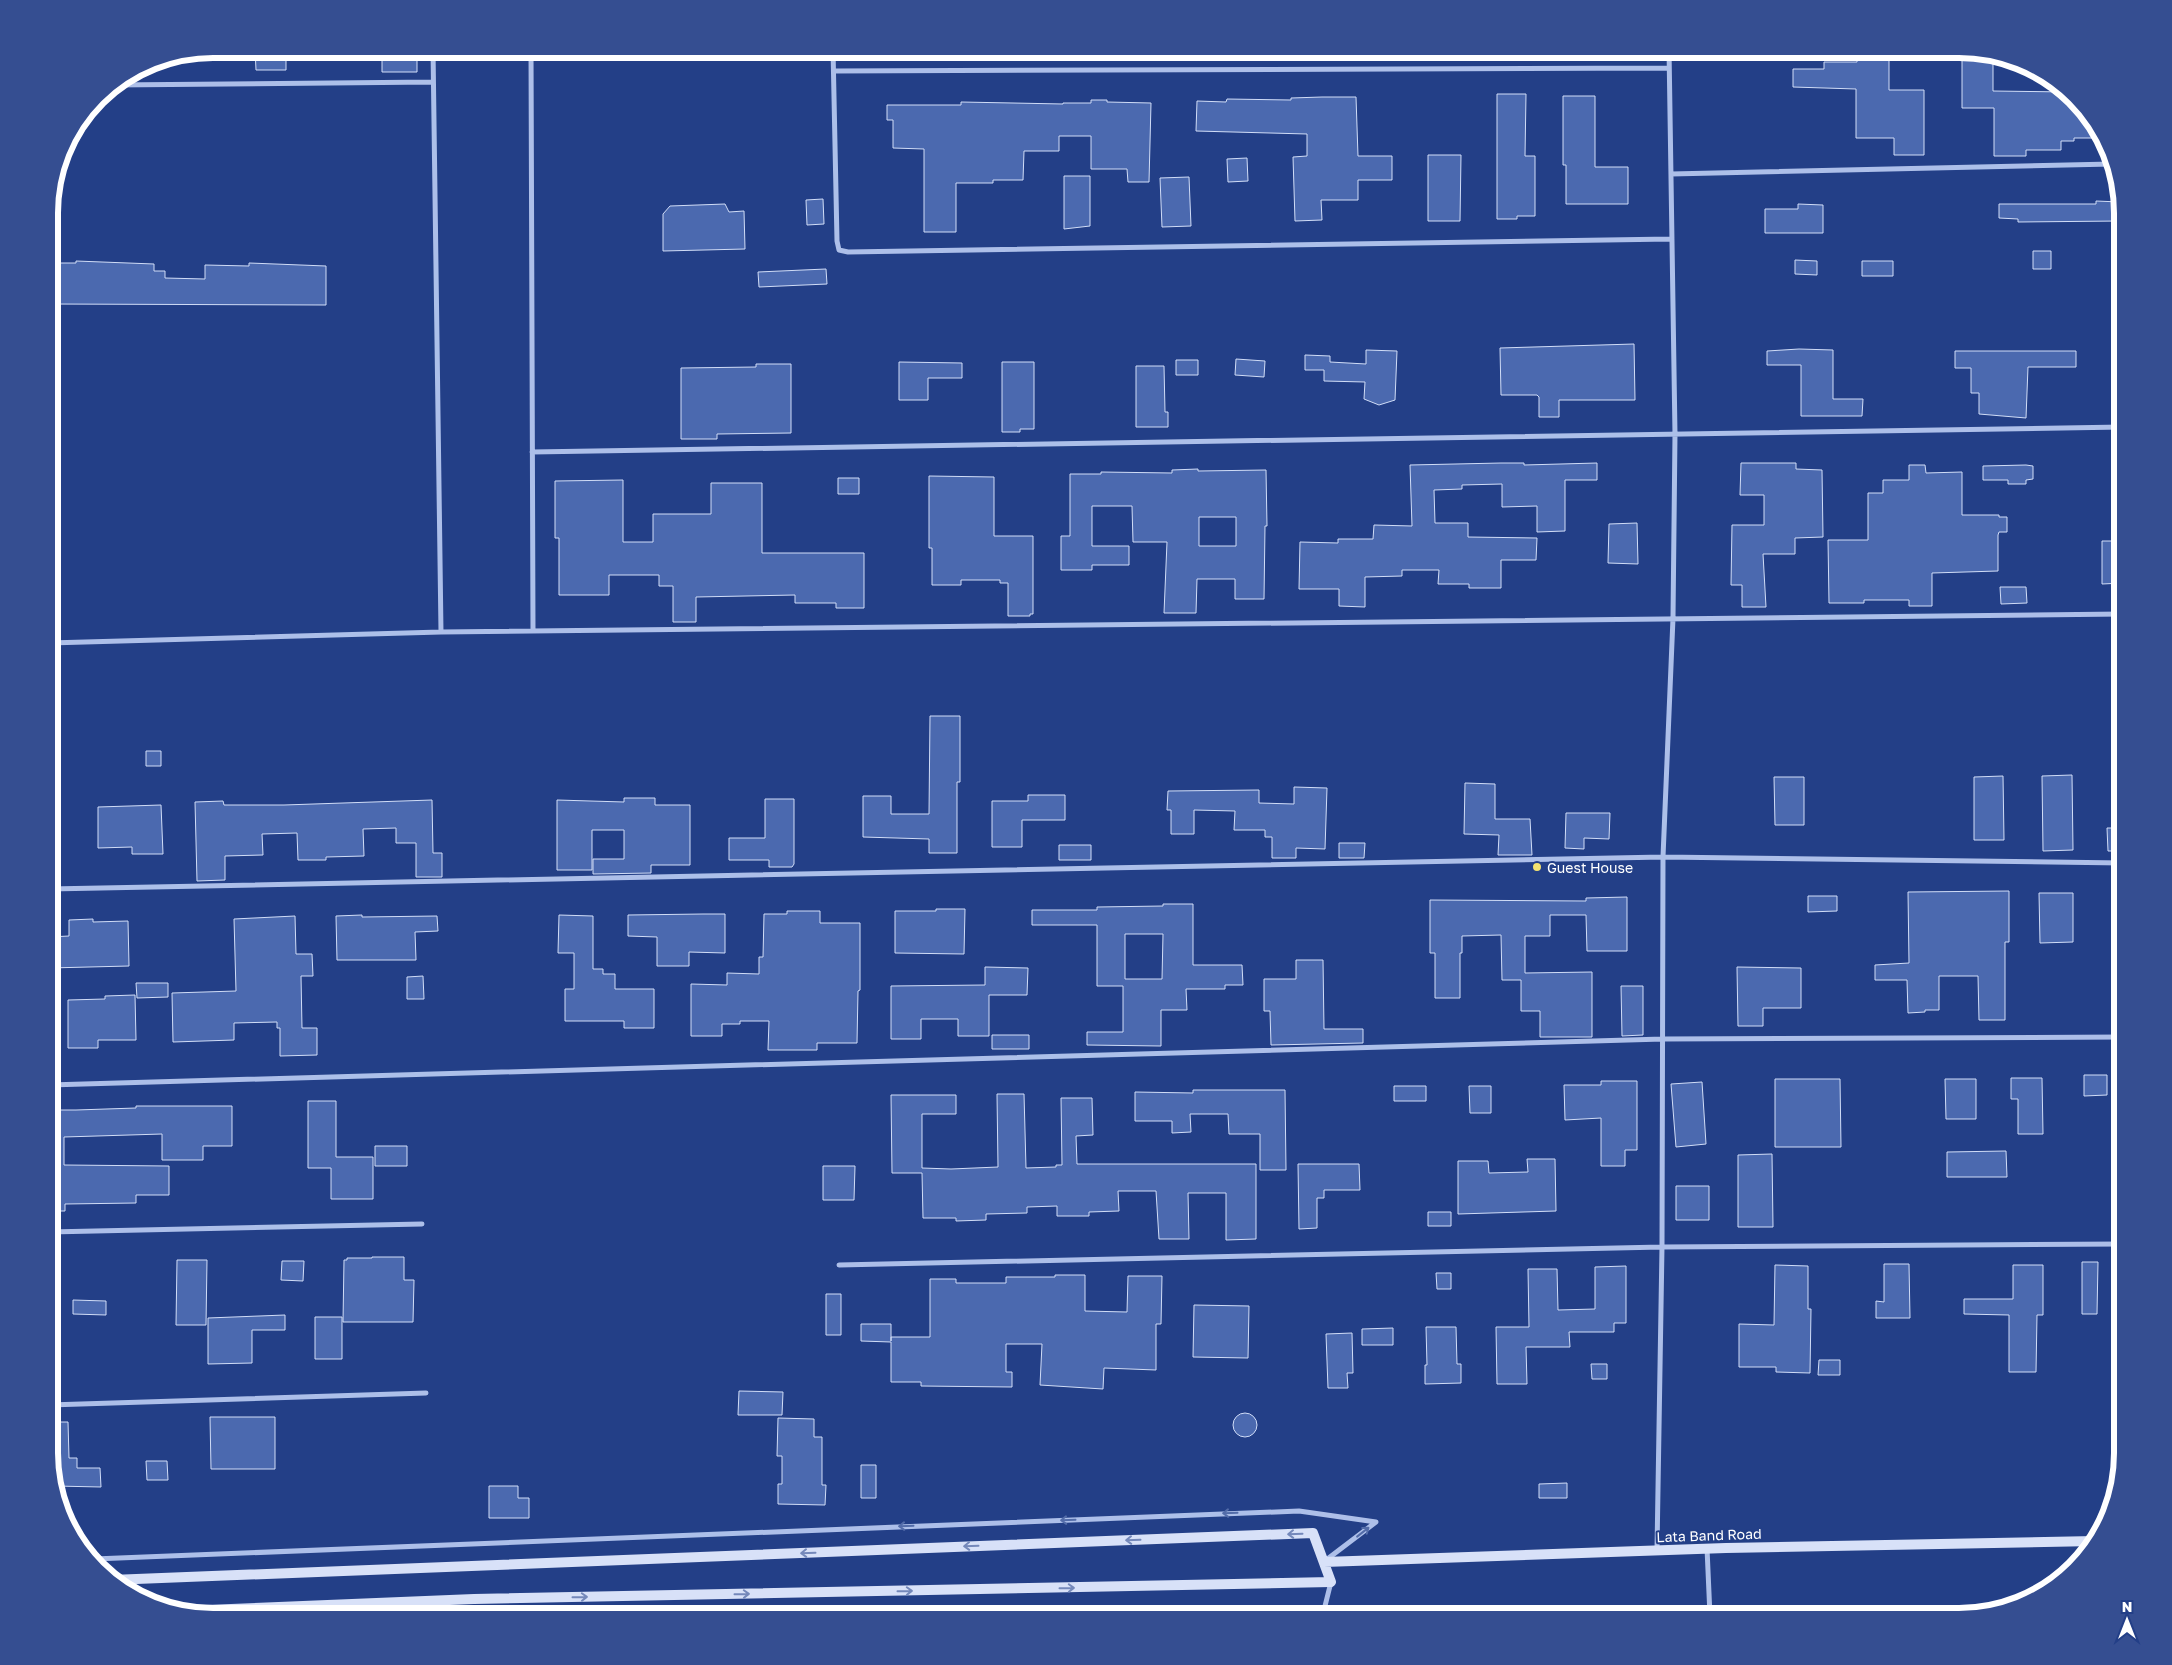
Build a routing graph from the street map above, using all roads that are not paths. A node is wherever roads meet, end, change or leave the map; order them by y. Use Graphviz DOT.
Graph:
graph roads {
  1 [pos="433,58"];
  2 [pos="531,58"];
  3 [pos="833,58"];
  4 [pos="1669,58"];
  5 [pos="1669,68"];
  6 [pos="834,71"];
  7 [pos="433,82"];
  8 [pos="124,86"];
  9 [pos="2106,164"];
  10 [pos="1671,174"];
  11 [pos="1671,239"];
  12 [pos="2114,427"];
  13 [pos="1675,434"];
  14 [pos="532,452"];
  15 [pos="2114,614"];
  16 [pos="1673,618"];
  17 [pos="532,631"];
  18 [pos="442,632"];
  19 [pos="58,643"];
  20 [pos="1663,857"];
  21 [pos="2114,863"];
  22 [pos="58,889"];
  23 [pos="2114,1037"];
  24 [pos="1663,1039"];
  25 [pos="58,1085"];
  26 [pos="422,1224"];
  27 [pos="58,1232"];
  28 [pos="2114,1244"];
  29 [pos="1662,1247"];
  30 [pos="838,1265"];
  31 [pos="426,1393"];
  32 [pos="58,1405"];
  33 [pos="2086,1541"];
  34 [pos="1707,1548"];
  35 [pos="1657,1550"];
  36 [pos="100,1559"];
  37 [pos="1324,1562"];
  38 [pos="124,1579"];
  39 [pos="1331,1582"];
  40 [pos="254,1608"];
  41 [pos="1324,1608"];
  42 [pos="1710,1608"];
  1 -- 7 [label="street"];
  2 -- 14 [label="street"];
  3 -- 6 [label="street"];
  4 -- 5 [label="street"];
  5 -- 6 [label="street"];
  5 -- 10 [label="street"];
  6 -- 11 [label="street"];
  7 -- 8 [label="street"];
  7 -- 18 [label="street"];
  9 -- 10 [label="street"];
  10 -- 11 [label="street"];
  11 -- 13 [label="street"];
  12 -- 13 [label="street"];
  13 -- 14 [label="street"];
  13 -- 16 [label="street"];
  14 -- 17 [label="street"];
  15 -- 16 [label="street"];
  16 -- 17 [label="street"];
  16 -- 20 [label="street"];
  17 -- 18 [label="street"];
  18 -- 19 [label="street"];
  20 -- 21 [label="street"];
  20 -- 22 [label="street"];
  20 -- 24 [label="street"];
  23 -- 24 [label="street"];
  24 -- 25 [label="street"];
  24 -- 29 [label="street"];
  26 -- 27 [label="street"];
  28 -- 29 [label="street"];
  29 -- 30 [label="street"];
  29 -- 35 [label="street"];
  31 -- 32 [label="street"];
  33 -- 34 [label="main road, Lata Band Road"];
  34 -- 35 [label="main road, Lata Band Road"];
  34 -- 42 [label="street"];
  35 -- 37 [label="main road, Lata Band Road"];
  37 -- 36 [label="street, one-way"];
  37 -- 38 [label="main road, one-way"];
  37 -- 39 [label="main road"];
  40 -- 39 [label="main road, one-way"];
  39 -- 41 [label="street"];
}
